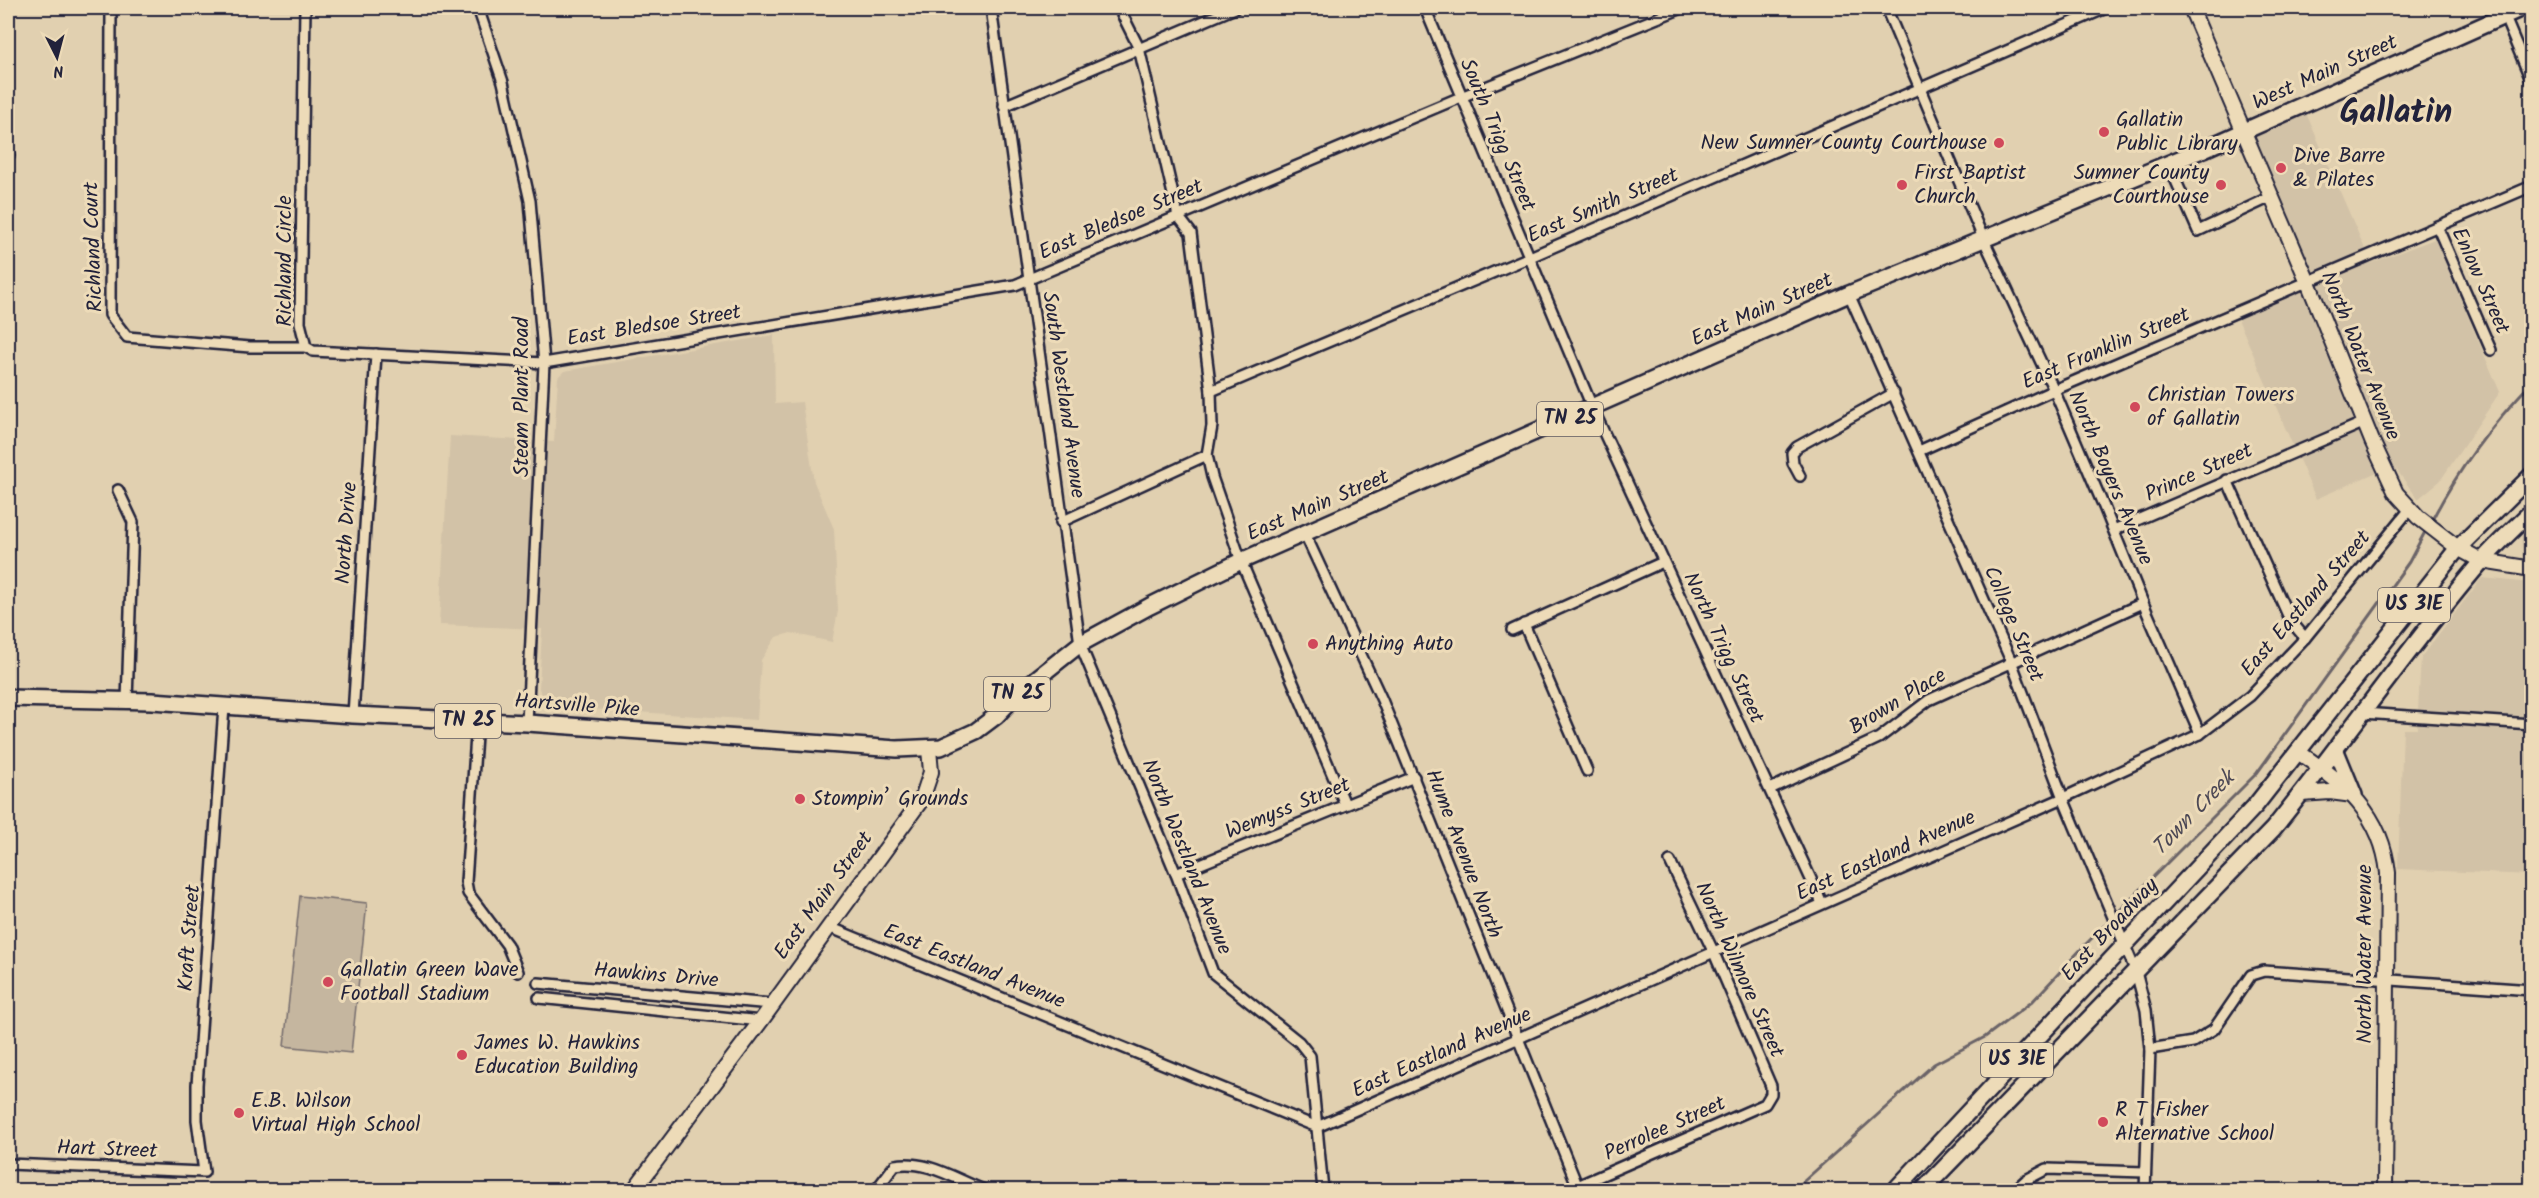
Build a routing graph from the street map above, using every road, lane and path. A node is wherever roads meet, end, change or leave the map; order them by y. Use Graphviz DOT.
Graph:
graph roads {
  1 [pos="111,8"];
  2 [pos="306,8"];
  3 [pos="478,8"];
  4 [pos="991,8"];
  5 [pos="1119,8"];
  6 [pos="1236,8"];
  7 [pos="1425,8"];
  8 [pos="1682,8"];
  9 [pos="1886,8"];
  10 [pos="2106,8"];
  11 [pos="2191,8"];
  12 [pos="2522,8"];
  13 [pos="2503,11"];
  14 [pos="1139,48"];
  15 [pos="2532,82"];
  16 [pos="1920,88"];
  17 [pos="1461,97"];
  18 [pos="1004,106"];
  19 [pos="2243,132"];
  20 [pos="2169,165"];
  21 [pos="2532,186"];
  22 [pos="2271,197"];
  23 [pos="1178,216"];
  24 [pos="2437,226"];
  25 [pos="1983,238"];
  26 [pos="1530,257"];
  27 [pos="1029,279"];
  28 [pos="2308,282"];
  29 [pos="1849,294"];
  30 [pos="306,347"];
  31 [pos="2491,350"];
  32 [pos="376,354"];
  33 [pos="544,363"];
  34 [pos="2054,390"];
  35 [pos="1211,391"];
  36 [pos="1894,393"];
  37 [pos="1593,409"];
  38 [pos="2365,422"];
  39 [pos="1919,451"];
  40 [pos="1208,455"];
  41 [pos="2532,475"];
  42 [pos="1800,476"];
  43 [pos="2227,480"];
  44 [pos="118,490"];
  45 [pos="2532,512"];
  46 [pos="2414,513"];
  47 [pos="1061,522"];
  48 [pos="2114,530"];
  49 [pos="1305,534"];
  50 [pos="2458,548"];
  51 [pos="1241,561"];
  52 [pos="2482,561"];
  53 [pos="1663,562"];
  54 [pos="2532,569"];
  55 [pos="2143,603"];
  56 [pos="1524,624"];
  57 [pos="1512,630"];
  58 [pos="2305,638"];
  59 [pos="1080,644"];
  60 [pos="2011,662"];
  61 [pos="8,698"];
  62 [pos="127,701"];
  63 [pos="224,707"];
  64 [pos="2362,713"];
  65 [pos="353,715"];
  66 [pos="477,721"];
  67 [pos="527,723"];
  68 [pos="2532,724"];
  69 [pos="2200,734"];
  70 [pos="929,748"];
  71 [pos="2336,751"];
  72 [pos="2298,753"];
  73 [pos="2322,769"];
  74 [pos="1587,771"];
  75 [pos="1414,777"];
  76 [pos="1770,789"];
  77 [pos="2301,794"];
  78 [pos="2354,795"];
  79 [pos="2063,798"];
  80 [pos="1346,804"];
  81 [pos="1670,861"];
  82 [pos="1176,874"];
  83 [pos="1822,903"];
  84 [pos="829,927"];
  85 [pos="2124,946"];
  86 [pos="1713,953"];
  87 [pos="518,972"];
  88 [pos="2136,972"];
  89 [pos="2387,980"];
  90 [pos="538,983"];
  91 [pos="2532,990"];
  92 [pos="539,998"];
  93 [pos="772,1004"];
  94 [pos="761,1021"];
  95 [pos="1517,1040"];
  96 [pos="2150,1049"];
  97 [pos="1771,1094"];
  98 [pos="1317,1127"];
  99 [pos="8,1164"];
  100 [pos="204,1172"];
  101 [pos="2145,1172"];
  102 [pos="1575,1189"];
  103 [pos="634,1191"];
  104 [pos="876,1191"];
  105 [pos="984,1191"];
  106 [pos="1323,1191"];
  107 [pos="1895,1191"];
  108 [pos="1923,1191"];
  109 [pos="2015,1191"];
  110 [pos="2145,1191"];
  111 [pos="2385,1191"];
  1 -- 30 [label="street, Richland Court"];
  2 -- 30 [label="street, Richland Circle"];
  3 -- 33 [label="street, Steam Plant Road"];
  4 -- 18 [label="street, South Westland Avenue"];
  5 -- 14 [label="street"];
  6 -- 14 [label="street"];
  7 -- 17 [label="street, South Trigg Street"];
  8 -- 17 [label="street, East Bledsoe Street"];
  9 -- 16 [label="street, North Boyers Avenue"];
  10 -- 16 [label="street, East Smith Street"];
  11 -- 19 [label="main road, North Water Avenue"];
  12 -- 13 [label="main road, West Main Street / TN 25"];
  13 -- 15 [label="street"];
  13 -- 19 [label="main road, West Main Street / TN 25"];
  14 -- 18 [label="street"];
  14 -- 23 [label="street"];
  16 -- 25 [label="street, North Boyers Avenue"];
  16 -- 26 [label="street, East Smith Street"];
  17 -- 23 [label="street, East Bledsoe Street"];
  17 -- 26 [label="street, South Trigg Street"];
  18 -- 27 [label="street, South Westland Avenue"];
  19 -- 20 [label="main road, East Main Street / TN 25"];
  19 -- 22 [label="main road, North Water Avenue"];
  20 -- 22 [label="street"];
  20 -- 25 [label="main road, East Main Street / TN 25"];
  21 -- 24 [label="street, East Franklin Street"];
  22 -- 28 [label="main road, North Water Avenue"];
  23 -- 27 [label="street, East Bledsoe Street"];
  23 -- 35 [label="street"];
  24 -- 28 [label="street, East Franklin Street"];
  24 -- 31 [label="street, Enlow Street"];
  25 -- 29 [label="main road, East Main Street / TN 25"];
  25 -- 34 [label="street, North Boyers Avenue"];
  26 -- 35 [label="street, East Smith Street"];
  26 -- 37 [label="street, South Trigg Street"];
  27 -- 33 [label="street, East Bledsoe Street"];
  27 -- 47 [label="street, South Westland Avenue"];
  28 -- 34 [label="street, East Franklin Street"];
  28 -- 38 [label="main road, North Water Avenue"];
  29 -- 36 [label="street, College Street"];
  29 -- 37 [label="main road, East Main Street / TN 25"];
  30 -- 32 [label="street, Richland Circle"];
  32 -- 33 [label="street, Richland Circle"];
  32 -- 65 [label="street, North Drive"];
  33 -- 67 [label="street, Steam Plant Road"];
  34 -- 39 [label="street, East Franklin Street"];
  34 -- 48 [label="street, North Boyers Avenue"];
  35 -- 40 [label="street"];
  36 -- 39 [label="street, College Street"];
  36 -- 42 [label="street"];
  37 -- 49 [label="main road, East Main Street / TN 25"];
  37 -- 53 [label="street, North Trigg Street"];
  38 -- 43 [label="street, Prince Street"];
  38 -- 46 [label="main road, North Water Avenue"];
  39 -- 60 [label="street, College Street"];
  40 -- 47 [label="street"];
  40 -- 51 [label="street"];
  41 -- 50 [label="main road, US 31E"];
  43 -- 48 [label="street, Prince Street"];
  43 -- 58 [label="street"];
  44 -- 62 [label="street"];
  45 -- 52 [label="main road, US 31E"];
  46 -- 50 [label="main road, North Water Avenue"];
  46 -- 58 [label="street, East Eastland Street"];
  47 -- 59 [label="street, South Westland Avenue"];
  48 -- 55 [label="street, North Boyers Avenue"];
  49 -- 51 [label="main road, East Main Street / TN 25"];
  49 -- 75 [label="street, Hume Avenue North"];
  50 -- 52 [label="main road, North Water Avenue"];
  50 -- 72 [label="main road, East Broadway / US 31E"];
  51 -- 59 [label="main road, East Main Street / TN 25"];
  51 -- 80 [label="street"];
  52 -- 54 [label="main road, North Water Avenue"];
  52 -- 64 [label="main road, US 31E"];
  53 -- 56 [label="street"];
  53 -- 76 [label="street, North Trigg Street"];
  55 -- 60 [label="street, Brown Place"];
  55 -- 69 [label="street, North Boyers Avenue"];
  56 -- 57 [label="street"];
  56 -- 74 [label="street"];
  58 -- 69 [label="street, East Eastland Street"];
  59 -- 70 [label="main road, East Main Street / TN 25"];
  59 -- 82 [label="street, North Westland Avenue"];
  60 -- 76 [label="street, Brown Place"];
  60 -- 79 [label="street, College Street"];
  61 -- 62 [label="main road, Hartsville Pike / TN 25"];
  62 -- 63 [label="main road, Hartsville Pike / TN 25"];
  63 -- 65 [label="main road, Hartsville Pike / TN 25"];
  63 -- 100 [label="street, Kraft Street"];
  64 -- 68 [label="street"];
  64 -- 71 [label="main road, US 31E"];
  65 -- 66 [label="main road, Hartsville Pike / TN 25"];
  66 -- 67 [label="main road, Hartsville Pike / TN 25"];
  66 -- 87 [label="street"];
  67 -- 70 [label="main road, Hartsville Pike / TN 25"];
  69 -- 79 [label="street, East Eastland Street"];
  70 -- 84 [label="main road, East Main Street"];
  71 -- 73 [label="main road, US 31E"];
  71 -- 78 [label="main road"];
  72 -- 73 [label="main road, North Water Avenue"];
  72 -- 85 [label="main road, East Broadway / US 31E"];
  73 -- 77 [label="main road, US 31E"];
  73 -- 78 [label="main road, North Water Avenue"];
  75 -- 80 [label="street, Wemyss Street"];
  75 -- 95 [label="street, Hume Avenue North"];
  76 -- 83 [label="street, North Trigg Street"];
  77 -- 78 [label="main road"];
  77 -- 88 [label="main road, US 31E"];
  78 -- 89 [label="main road, North Water Avenue"];
  79 -- 83 [label="street, East Eastland Avenue"];
  79 -- 85 [label="street, College Street"];
  80 -- 82 [label="street, Wemyss Street"];
  81 -- 86 [label="street, North Wilmore Street"];
  82 -- 98 [label="street, North Westland Avenue"];
  83 -- 86 [label="street, East Eastland Avenue"];
  84 -- 93 [label="main road, East Main Street"];
  84 -- 98 [label="street, East Eastland Avenue"];
  85 -- 88 [label="street, College Street"];
  85 -- 107 [label="main road, East Broadway / US 31E"];
  86 -- 95 [label="street, East Eastland Avenue"];
  86 -- 97 [label="street, North Wilmore Street"];
  88 -- 96 [label="street, College Street"];
  88 -- 108 [label="main road, US 31E"];
  89 -- 91 [label="street"];
  89 -- 96 [label="street"];
  89 -- 111 [label="main road, North Water Avenue"];
  90 -- 93 [label="street, Hawkins Drive"];
  92 -- 94 [label="street, Hawkins Drive"];
  93 -- 94 [label="main road, East Main Street"];
  94 -- 103 [label="main road, East Main Street"];
  95 -- 98 [label="street, East Eastland Avenue"];
  95 -- 102 [label="street, Hume Avenue North"];
  96 -- 101 [label="street"];
  97 -- 102 [label="street, Perrolee Street"];
  98 -- 106 [label="street, North Westland Avenue"];
  99 -- 100 [label="street, Hart Street"];
  101 -- 109 [label="street"];
  101 -- 110 [label="street"];
  104 -- 105 [label="street"];
}
